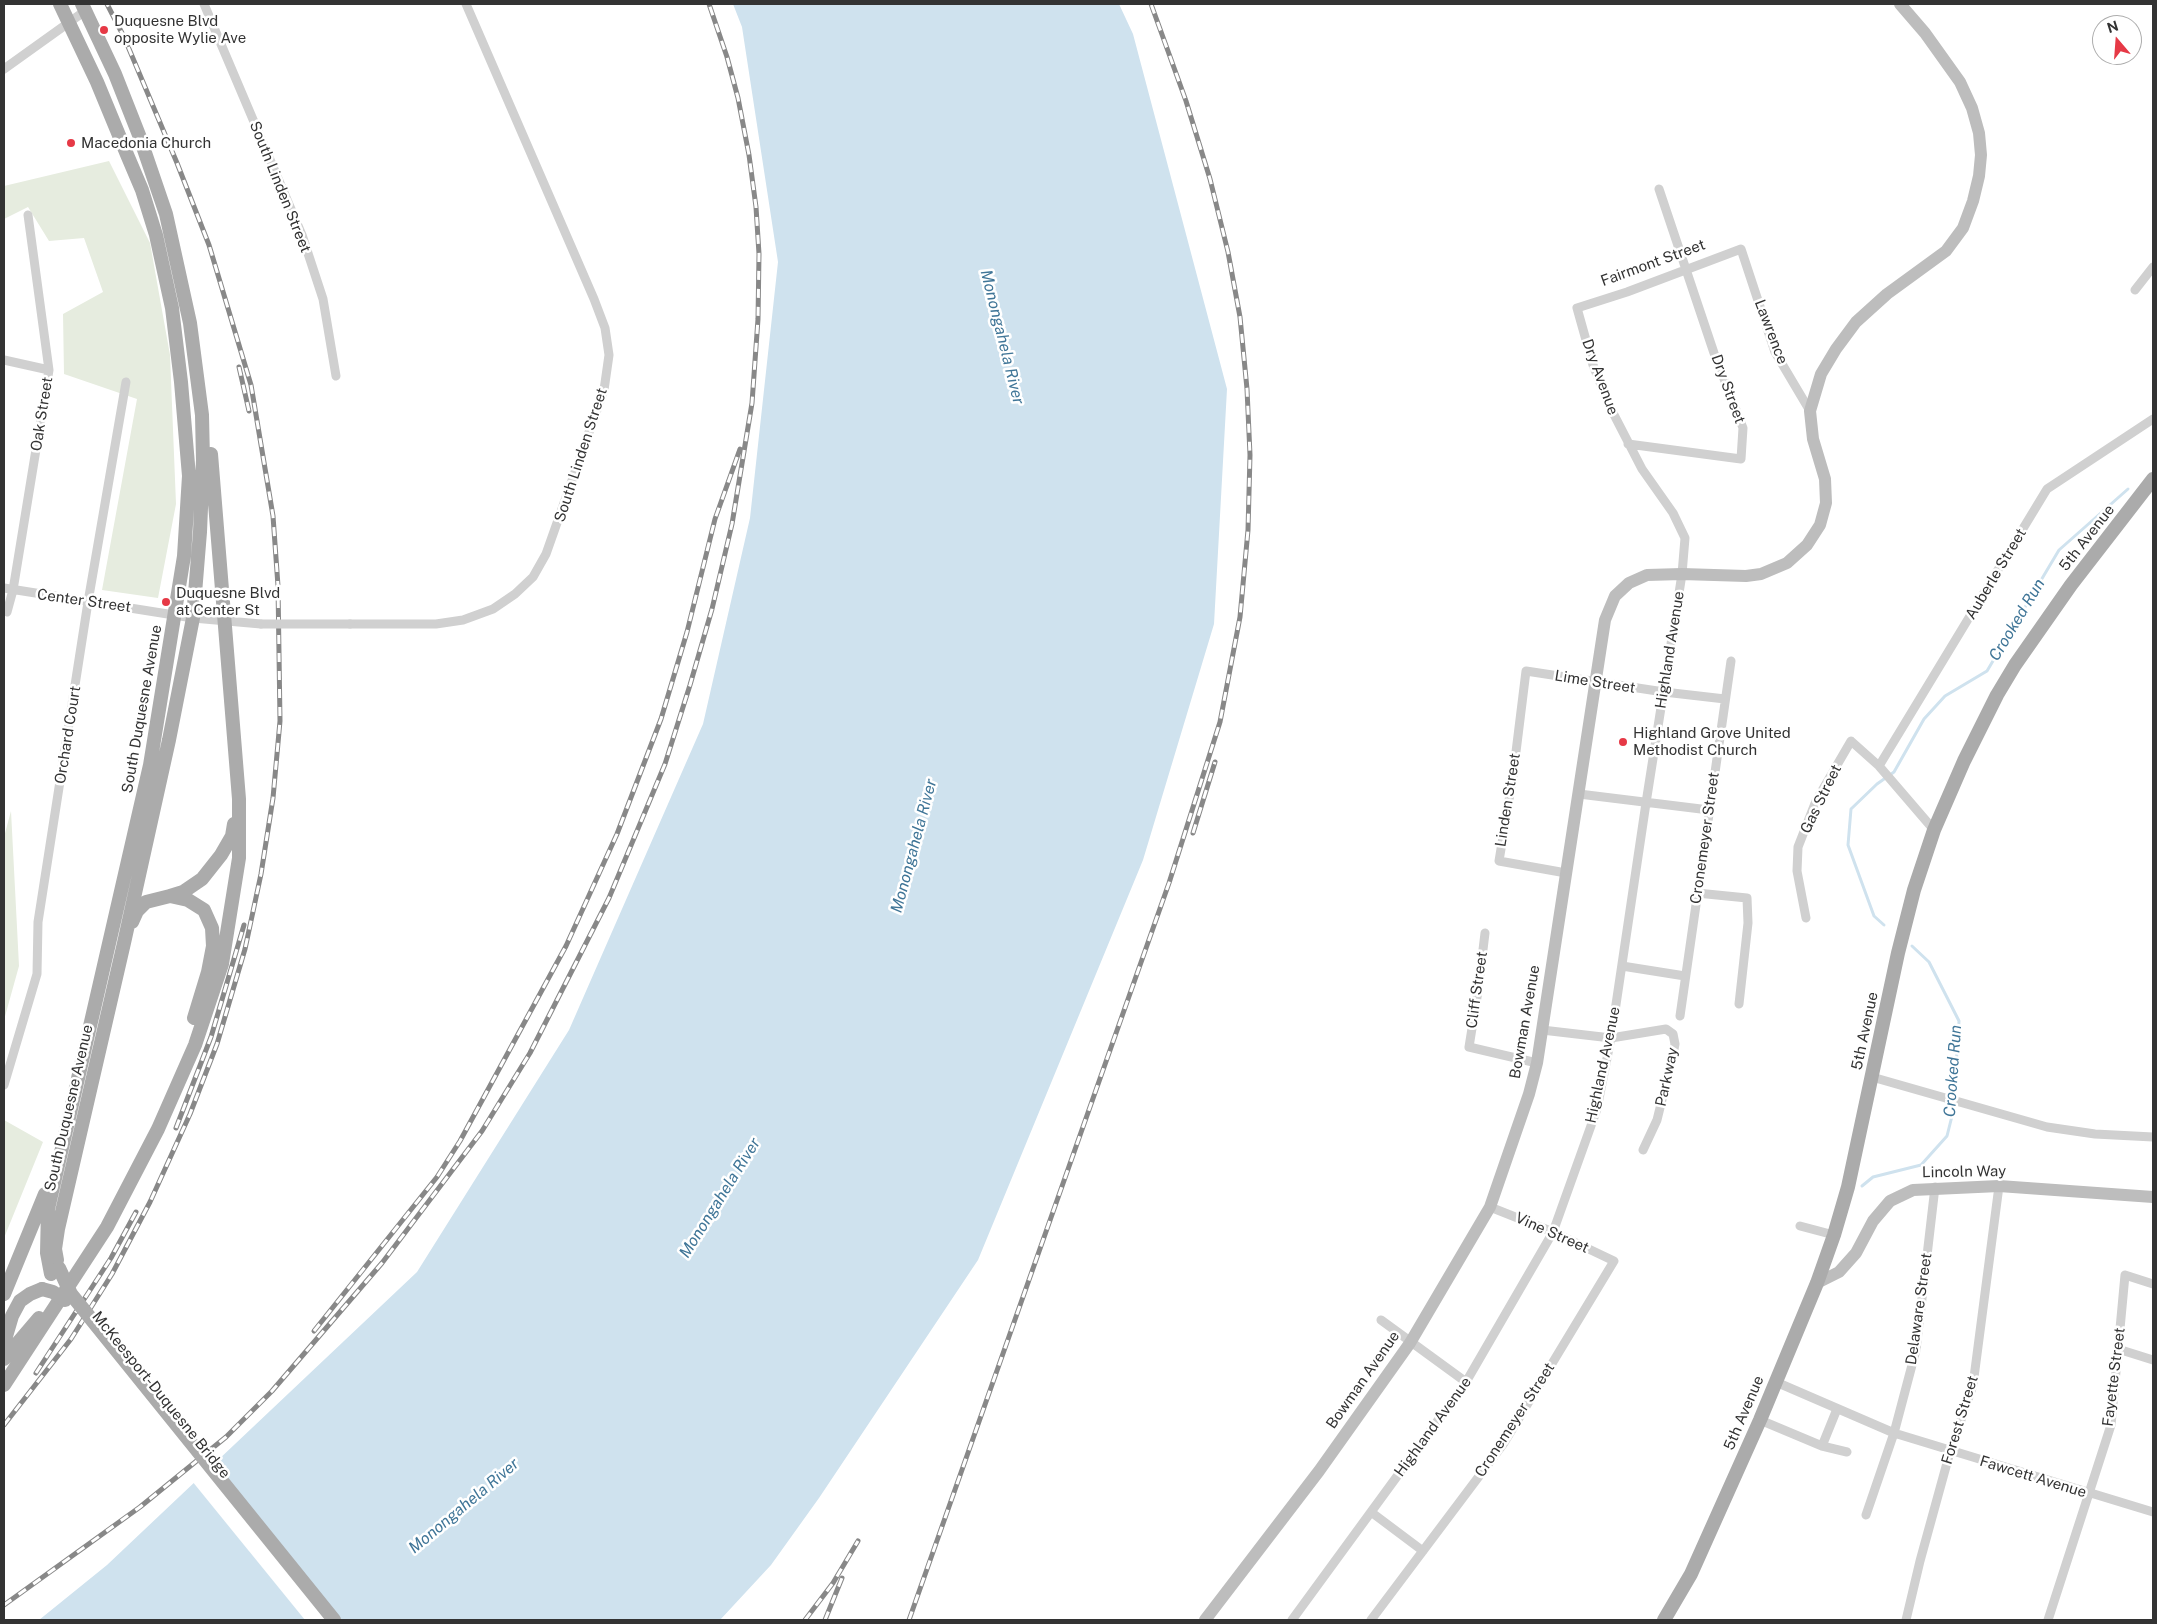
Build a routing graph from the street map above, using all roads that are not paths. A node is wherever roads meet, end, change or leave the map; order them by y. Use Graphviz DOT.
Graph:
graph roads {
  1 [pos="60,4"];
  2 [pos="204,4"];
  3 [pos="466,4"];
  4 [pos="1900,4"];
  5 [pos="84,8"];
  6 [pos="69,22"];
  7 [pos="4,69"];
  8 [pos="1659,189"];
  9 [pos="28,215"];
  10 [pos="1741,248"];
  11 [pos="2153,266"];
  12 [pos="1686,268"];
  13 [pos="2135,290"];
  14 [pos="1577,308"];
  15 [pos="190,324"];
  16 [pos="4,360"];
  17 [pos="49,370"];
  18 [pos="336,376"];
  19 [pos="126,382"];
  20 [pos="1810,411"];
  21 [pos="2153,419"];
  22 [pos="1628,444"];
  23 [pos="2153,479"];
  24 [pos="1682,574"];
  25 [pos="8,589"];
  26 [pos="88,602"];
  27 [pos="7,612"];
  28 [pos="176,614"];
  29 [pos="193,618"];
  30 [pos="224,622"];
  31 [pos="1731,661"];
  32 [pos="1526,671"];
  33 [pos="1596,682"];
  34 [pos="1664,692"];
  35 [pos="1725,699"];
  36 [pos="1881,769"];
  37 [pos="1579,794"];
  38 [pos="239,799"];
  39 [pos="1646,803"];
  40 [pos="1709,810"];
  41 [pos="1934,830"];
  42 [pos="1566,873"];
  43 [pos="1697,893"];
  44 [pos="170,896"];
  45 [pos="1806,918"];
  46 [pos="1484,933"];
  47 [pos="126,934"];
  48 [pos="1622,966"];
  49 [pos="1685,976"];
  50 [pos="1739,1004"];
  51 [pos="1680,1016"];
  52 [pos="1542,1030"];
  53 [pos="1611,1038"];
  54 [pos="1537,1063"];
  55 [pos="1872,1077"];
  56 [pos="4,1085"];
  57 [pos="2153,1137"];
  58 [pos="1643,1150"];
  59 [pos="58,1164"];
  60 [pos="1999,1186"];
  61 [pos="1935,1188"];
  62 [pos="2153,1197"];
  63 [pos="1490,1207"];
  64 [pos="1800,1226"];
  65 [pos="1553,1232"];
  66 [pos="1834,1235"];
  67 [pos="1614,1261"];
  68 [pos="55,1271"];
  69 [pos="1816,1283"];
  70 [pos="2153,1284"];
  71 [pos="4,1294"];
  72 [pos="64,1300"];
  73 [pos="1381,1320"];
  74 [pos="6,1337"];
  75 [pos="1410,1342"];
  76 [pos="2118,1349"];
  77 [pos="4,1359"];
  78 [pos="2153,1360"];
  79 [pos="1466,1382"];
  80 [pos="1776,1382"];
  81 [pos="4,1385"];
  82 [pos="1837,1409"];
  83 [pos="1760,1420"];
  84 [pos="1894,1433"];
  85 [pos="1822,1446"];
  86 [pos="1847,1452"];
  87 [pos="1950,1452"];
  88 [pos="2088,1493"];
  89 [pos="1372,1512"];
  90 [pos="2153,1512"];
  91 [pos="1866,1515"];
  92 [pos="1423,1551"];
  93 [pos="322,1620"];
  94 [pos="334,1620"];
  95 [pos="1205,1620"];
  96 [pos="1292,1620"];
  97 [pos="1371,1620"];
  98 [pos="1664,1620"];
  99 [pos="1906,1620"];
  100 [pos="2048,1620"];
  1 -- 6 [label="main road, South Duquesne Avenue"];
  2 -- 18 [label="street, South Linden Street"];
  3 -- 30 [label="street, South Linden Street, bridge"];
  4 -- 20 [label="main road"];
  5 -- 6 [label="street"];
  5 -- 15 [label="main road, South Duquesne Avenue"];
  6 -- 7 [label="street"];
  6 -- 28 [label="main road, South Duquesne Avenue"];
  8 -- 12 [label="street"];
  9 -- 17 [label="street, Oak Street"];
  10 -- 12 [label="street, Fairmont Street"];
  10 -- 20 [label="street, Lawrence"];
  11 -- 13 [label="street"];
  12 -- 14 [label="street, Fairmont Street"];
  12 -- 22 [label="street, Dry Street"];
  14 -- 22 [label="street, Dry Avenue"];
  15 -- 29 [label="main road, South Duquesne Avenue"];
  15 -- 30 [label="main road"];
  16 -- 17 [label="street"];
  17 -- 25 [label="street, Oak Street"];
  19 -- 26 [label="street, Orchard Court"];
  20 -- 24 [label="main road, Bowman Avenue"];
  21 -- 36 [label="street, Auberle Street"];
  22 -- 24 [label="street, Highland Avenue"];
  23 -- 41 [label="main road, 5th Avenue"];
  24 -- 33 [label="main road, Bowman Avenue"];
  24 -- 34 [label="street, Highland Avenue"];
  25 -- 26 [label="street, Center Street"];
  25 -- 27 [label="street, Oak Street"];
  26 -- 28 [label="street, Center Street"];
  26 -- 56 [label="street, Orchard Court"];
  28 -- 29 [label="street, Center Street"];
  28 -- 59 [label="main road, South Duquesne Avenue"];
  29 -- 30 [label="street, Center Street"];
  29 -- 47 [label="main road, South Duquesne Avenue"];
  30 -- 38 [label="main road"];
  31 -- 35 [label="street, Cronemeyer Street"];
  32 -- 33 [label="street, Lime Street"];
  32 -- 42 [label="street, Linden Street"];
  33 -- 34 [label="street, Lime Street"];
  33 -- 37 [label="main road, Bowman Avenue"];
  34 -- 35 [label="street, Lime Street"];
  34 -- 39 [label="street, Highland Avenue"];
  35 -- 40 [label="street, Cronemeyer Street"];
  36 -- 41 [label="street"];
  36 -- 45 [label="street, Gas Street"];
  37 -- 39 [label="street"];
  37 -- 42 [label="main road, Bowman Avenue"];
  38 -- 44 [label="main road"];
  38 -- 81 [label="main road"];
  39 -- 40 [label="street"];
  39 -- 48 [label="street, Highland Avenue"];
  40 -- 43 [label="street, Cronemeyer Street"];
  41 -- 55 [label="main road, 5th Avenue"];
  42 -- 52 [label="main road, Bowman Avenue"];
  43 -- 49 [label="street, Cronemeyer Street"];
  43 -- 50 [label="street"];
  44 -- 47 [label="main road"];
  44 -- 77 [label="main road"];
  46 -- 54 [label="street, Cliff Street"];
  47 -- 68 [label="main road, South Duquesne Avenue"];
  48 -- 49 [label="street"];
  48 -- 53 [label="street, Highland Avenue"];
  49 -- 51 [label="street, Cronemeyer Street"];
  52 -- 53 [label="street"];
  52 -- 54 [label="main road, Bowman Avenue"];
  53 -- 58 [label="street, Parkway"];
  53 -- 65 [label="street, Highland Avenue"];
  54 -- 63 [label="main road, Bowman Avenue"];
  55 -- 57 [label="street"];
  55 -- 66 [label="main road, 5th Avenue"];
  59 -- 68 [label="main road, McKeesport-Duquesne Bridge"];
  59 -- 71 [label="main road"];
  60 -- 61 [label="main road, Lincoln Way"];
  60 -- 62 [label="main road, Lincoln Way"];
  60 -- 87 [label="street, Forest Street"];
  61 -- 69 [label="main road, Lincoln Way"];
  61 -- 84 [label="street, Delaware Street"];
  63 -- 65 [label="street, Vine Street"];
  63 -- 75 [label="main road, Bowman Avenue"];
  64 -- 66 [label="street"];
  65 -- 67 [label="street, Vine Street"];
  65 -- 79 [label="street, Highland Avenue"];
  66 -- 69 [label="main road, 5th Avenue"];
  67 -- 92 [label="street, Cronemeyer Street"];
  68 -- 72 [label="main road, McKeesport-Duquesne Bridge"];
  68 -- 94 [label="main road, McKeesport-Duquesne Bridge, bridge"];
  69 -- 80 [label="main road, 5th Avenue"];
  70 -- 76 [label="street, Fayette Street"];
  72 -- 74 [label="main road, bridge"];
  72 -- 93 [label="main road, McKeesport-Duquesne Bridge"];
  73 -- 75 [label="street"];
  75 -- 79 [label="street"];
  75 -- 95 [label="main road, Bowman Avenue"];
  76 -- 78 [label="street"];
  76 -- 88 [label="street, Fayette Street"];
  79 -- 89 [label="street, Highland Avenue"];
  80 -- 82 [label="street, Fawcett Avenue"];
  80 -- 83 [label="main road, 5th Avenue"];
  82 -- 84 [label="street, Fawcett Avenue"];
  82 -- 85 [label="street"];
  83 -- 85 [label="street"];
  83 -- 98 [label="main road, 5th Avenue"];
  84 -- 87 [label="street, Fawcett Avenue"];
  84 -- 91 [label="street, Delaware Street"];
  85 -- 86 [label="street"];
  87 -- 88 [label="street, Fawcett Avenue"];
  87 -- 99 [label="street, Forest Street"];
  88 -- 90 [label="street, Fawcett Avenue"];
  88 -- 100 [label="street, Fayette Street"];
  89 -- 92 [label="street"];
  89 -- 96 [label="street, Highland Avenue"];
  92 -- 97 [label="street, Cronemeyer Street"];
}
